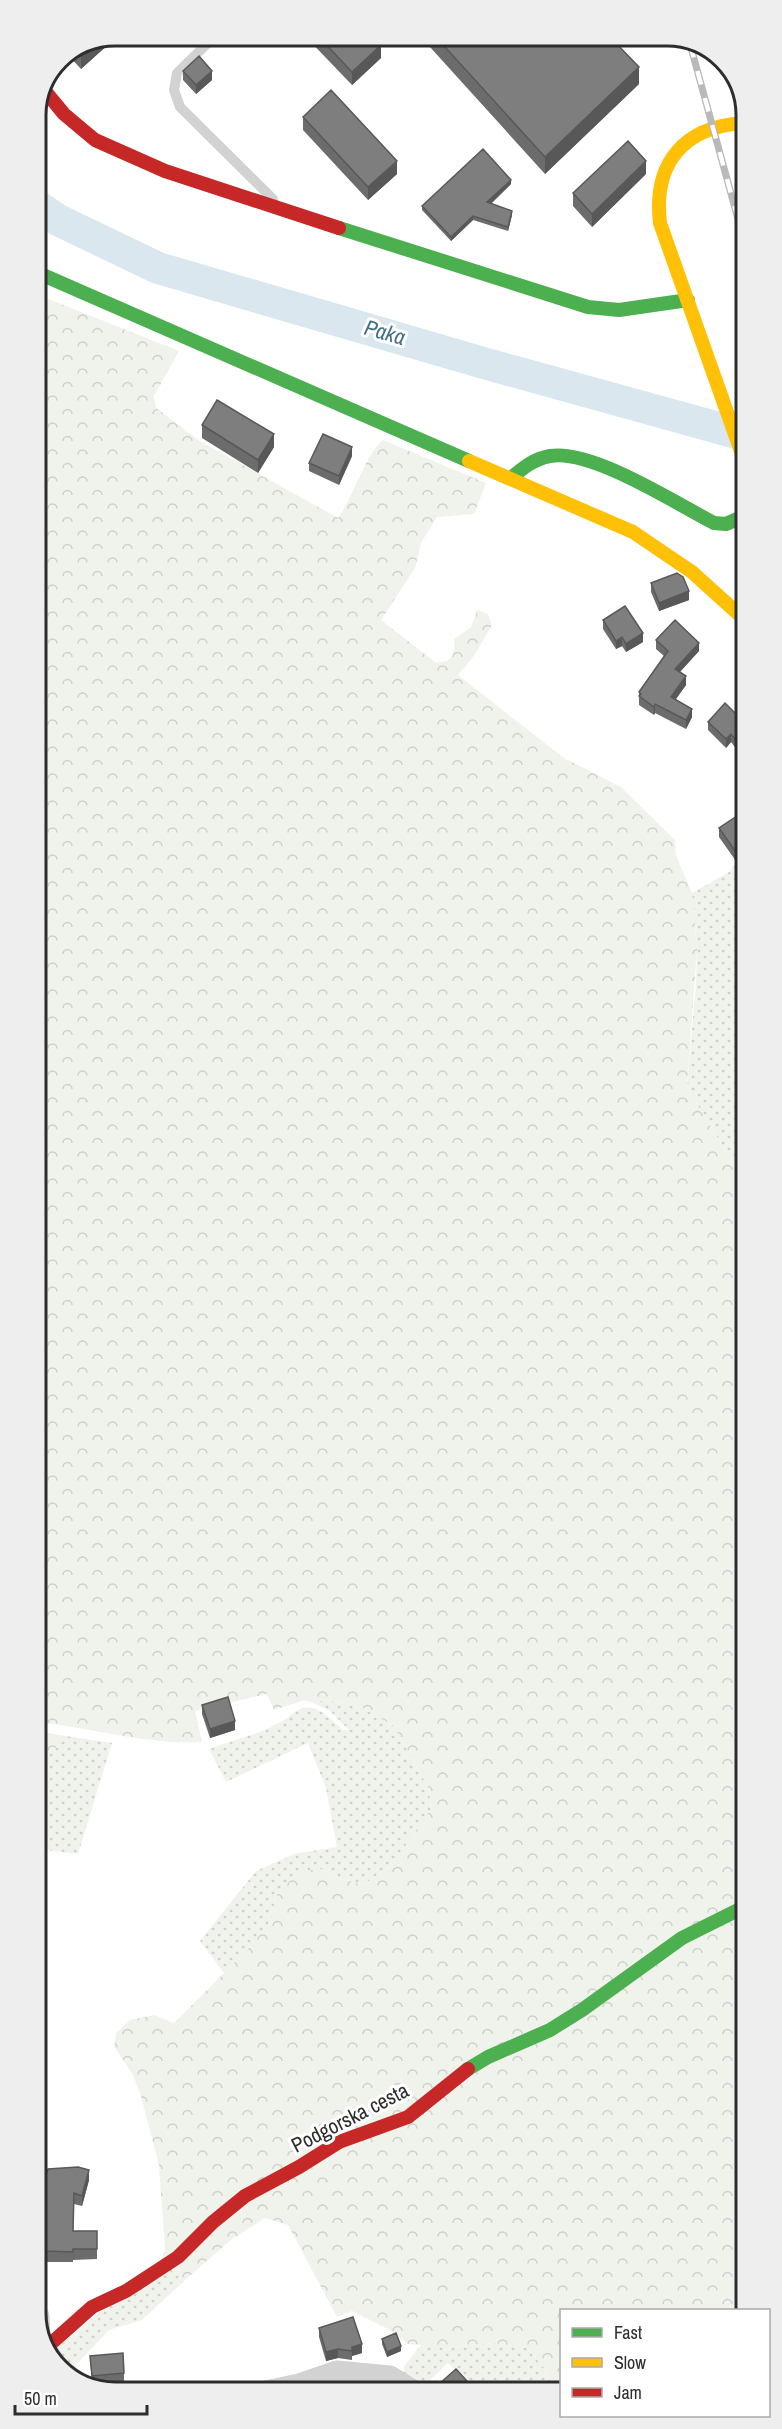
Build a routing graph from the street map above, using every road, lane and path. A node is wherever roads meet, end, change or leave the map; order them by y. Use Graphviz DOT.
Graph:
graph roads {
  1 [pos="204,46"];
  2 [pos="50,97"];
  3 [pos="736,123"];
  4 [pos="286,212"];
  5 [pos="46,276"];
  6 [pos="688,300"];
  7 [pos="736,439"];
  8 [pos="511,478"];
  9 [pos="736,520"];
  10 [pos="736,610"];
  11 [pos="736,1911"];
  12 [pos="53,2342"];
  13 [pos="305,2382"];
  14 [pos="400,2382"];
  1 -- 4 [label="lane"];
  2 -- 4 [label="street"];
  3 -- 6 [label="street"];
  4 -- 6 [label="street"];
  5 -- 8 [label="street"];
  6 -- 7 [label="street"];
  8 -- 9 [label="street"];
  8 -- 10 [label="street"];
  11 -- 12 [label="street, Podgorska cesta"];
  13 -- 14 [label="street"];
}
